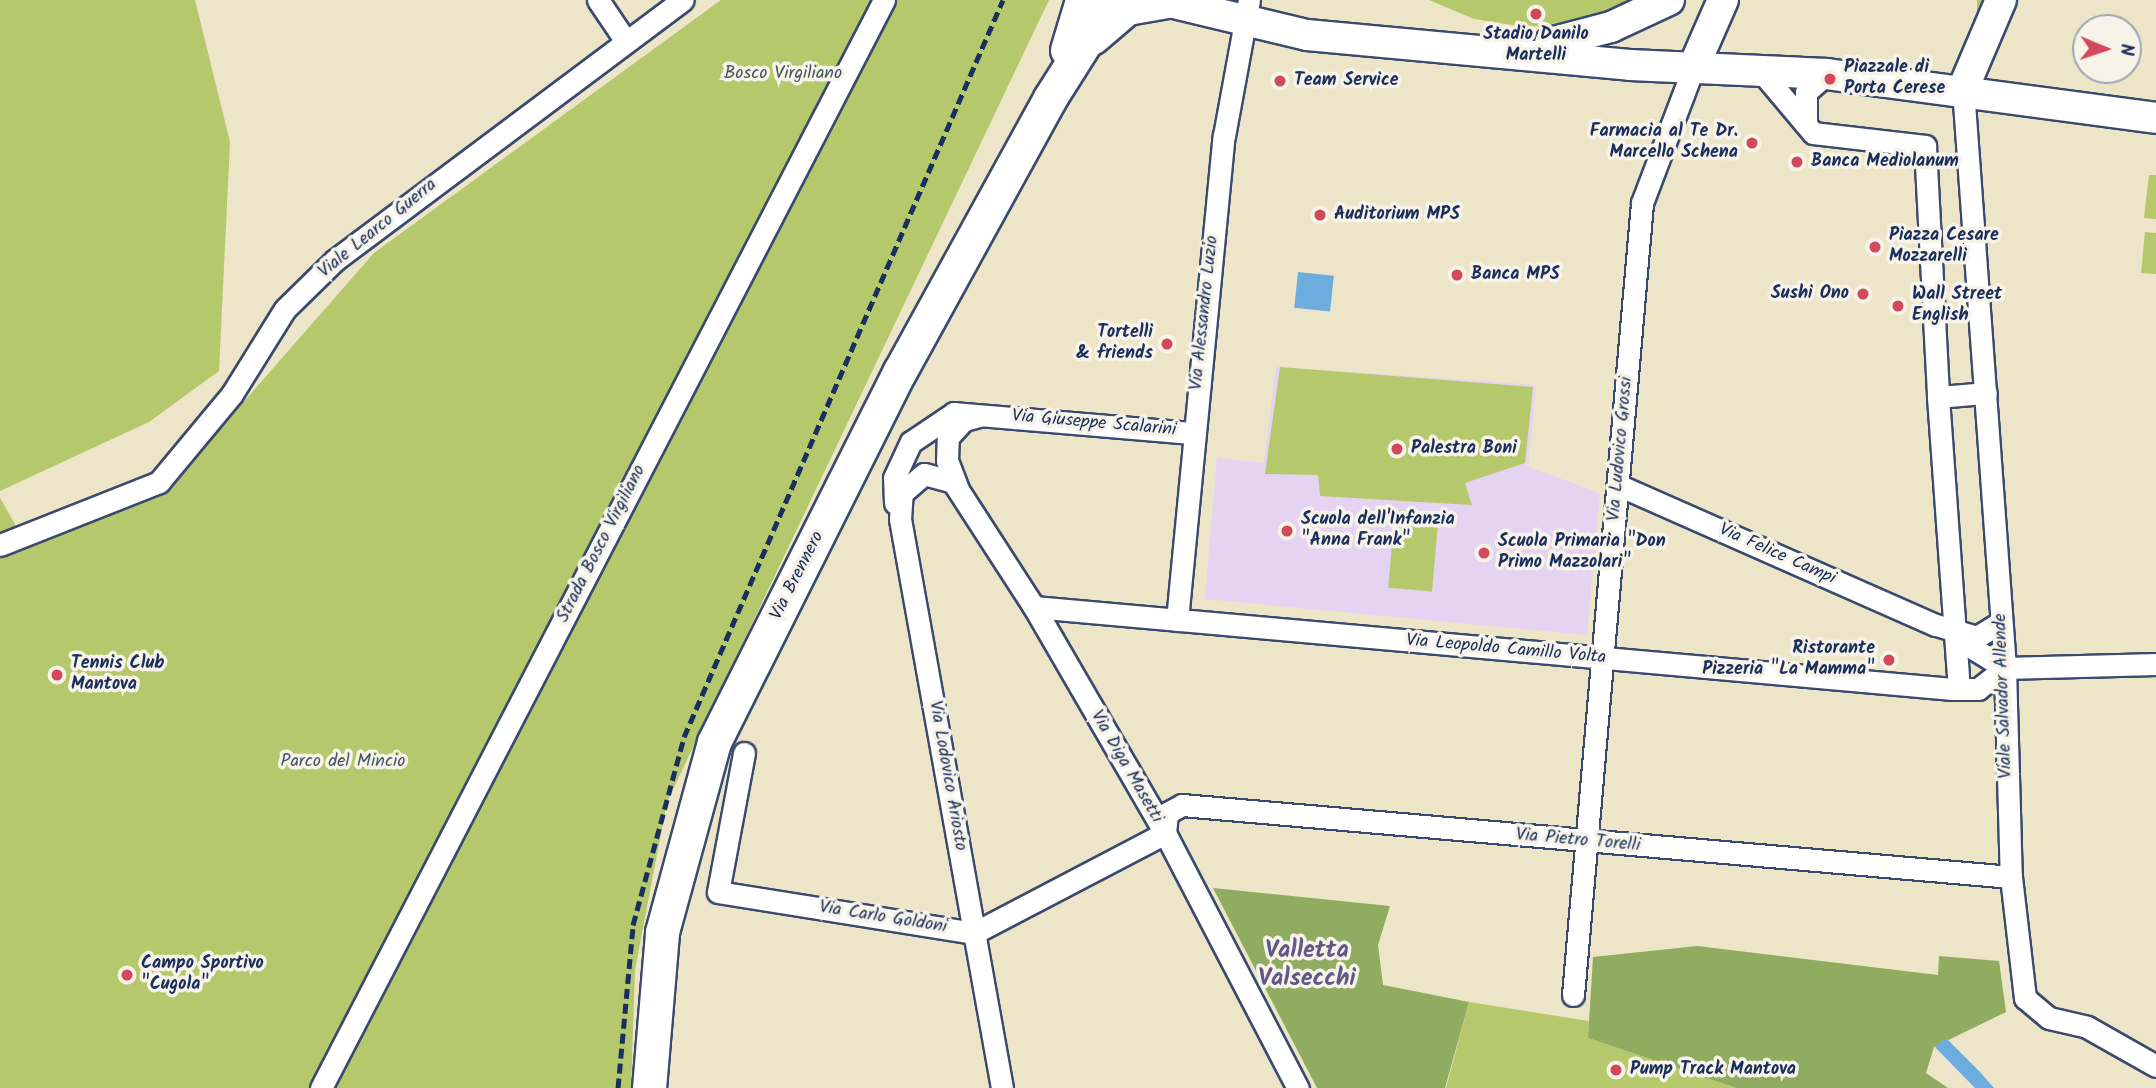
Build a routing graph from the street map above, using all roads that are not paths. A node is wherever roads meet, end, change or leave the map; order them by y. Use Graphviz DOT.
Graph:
graph roads {
  1 [pos="598,0"];
  2 [pos="683,0"];
  3 [pos="884,0"];
  4 [pos="1218,0"];
  5 [pos="1669,0"];
  6 [pos="1723,0"];
  7 [pos="2001,0"];
  8 [pos="1090,1"];
  9 [pos="1164,1"];
  10 [pos="1246,11"];
  11 [pos="625,40"];
  12 [pos="1550,43"];
  13 [pos="1694,66"];
  14 [pos="1760,70"];
  15 [pos="1827,74"];
  16 [pos="1963,89"];
  17 [pos="1050,98"];
  18 [pos="2156,99"];
  19 [pos="2156,118"];
  20 [pos="1806,124"];
  21 [pos="1938,388"];
  22 [pos="1986,393"];
  23 [pos="995,416"];
  24 [pos="1194,433"];
  25 [pos="1618,485"];
  26 [pos="959,490"];
  27 [pos="900,520"];
  28 [pos="0,545"];
  29 [pos="1034,607"];
  30 [pos="1177,621"];
  31 [pos="2001,622"];
  32 [pos="1949,631"];
  33 [pos="1602,659"];
  34 [pos="2156,664"];
  35 [pos="2006,668"];
  36 [pos="1968,689"];
  37 [pos="2004,702"];
  38 [pos="744,753"];
  39 [pos="1164,833"];
  40 [pos="1586,842"];
  41 [pos="2011,877"];
  42 [pos="974,933"];
  43 [pos="1573,995"];
  44 [pos="2156,1066"];
  45 [pos="1291,1086"];
  46 [pos="321,1088"];
  47 [pos="649,1088"];
  48 [pos="1002,1088"];
  1 -- 11 [label="street"];
  2 -- 11 [label="street, Viale Learco Guerra"];
  3 -- 46 [label="street, Strada Bosco Virgiliano"];
  4 -- 10 [label="main road"];
  5 -- 12 [label="main road"];
  6 -- 13 [label="main road"];
  7 -- 16 [label="main road"];
  8 -- 17 [label="main road, Via Brennero"];
  9 -- 10 [label="main road"];
  9 -- 17 [label="main road, Via Brennero"];
  10 -- 12 [label="main road"];
  10 -- 13 [label="main road"];
  10 -- 24 [label="street, Via Alessandro Luzio"];
  11 -- 28 [label="street, Viale Learco Guerra"];
  12 -- 13 [label="main road"];
  13 -- 14 [label="main road"];
  13 -- 25 [label="street, Via Ludovico Grossi"];
  14 -- 15 [label="main road"];
  14 -- 20 [label="street"];
  15 -- 16 [label="main road"];
  15 -- 20 [label="street"];
  16 -- 18 [label="main road"];
  16 -- 19 [label="main road"];
  16 -- 22 [label="street, Viale Salvador Allende"];
  17 -- 47 [label="main road, Via Brennero"];
  20 -- 21 [label="street"];
  21 -- 22 [label="street"];
  21 -- 32 [label="street"];
  22 -- 31 [label="street, Viale Salvador Allende"];
  23 -- 24 [label="street, Via Giuseppe Scalarini"];
  23 -- 26 [label="street, Via Diga Masetti"];
  23 -- 27 [label="street, Via Giuseppe Scalarini"];
  24 -- 30 [label="street, Via Alessandro Luzio"];
  25 -- 32 [label="street, Via Felice Campi"];
  25 -- 33 [label="street, Via Ludovico Grossi"];
  26 -- 27 [label="street, Via Lodovico Ariosto"];
  26 -- 29 [label="street, Via Diga Masetti"];
  27 -- 42 [label="street, Via Lodovico Ariosto"];
  29 -- 30 [label="street, Via Leopoldo Camillo Volta"];
  29 -- 39 [label="street, Via Diga Masetti"];
  30 -- 33 [label="street, Via Leopoldo Camillo Volta"];
  31 -- 32 [label="street, Via Felice Campi"];
  31 -- 35 [label="street, Viale Salvador Allende"];
  32 -- 35 [label="street, Via Felice Campi"];
  32 -- 36 [label="street"];
  33 -- 36 [label="street, Via Leopoldo Camillo Volta"];
  33 -- 40 [label="street, Via Ludovico Grossi"];
  34 -- 35 [label="street"];
  35 -- 36 [label="street"];
  35 -- 37 [label="street, Viale Salvador Allende"];
  36 -- 37 [label="street, Via Leopoldo Camillo Volta"];
  37 -- 41 [label="street, Viale Salvador Allende"];
  38 -- 42 [label="street, Via Carlo Goldoni"];
  39 -- 40 [label="street, Via Pietro Torelli"];
  39 -- 42 [label="street"];
  39 -- 45 [label="street, Via Diga Masetti"];
  40 -- 41 [label="street, Via Pietro Torelli"];
  40 -- 43 [label="street, Via Ludovico Grossi"];
  41 -- 44 [label="street, Viale Salvador Allende"];
  42 -- 48 [label="street, Via Lodovico Ariosto"];
}
